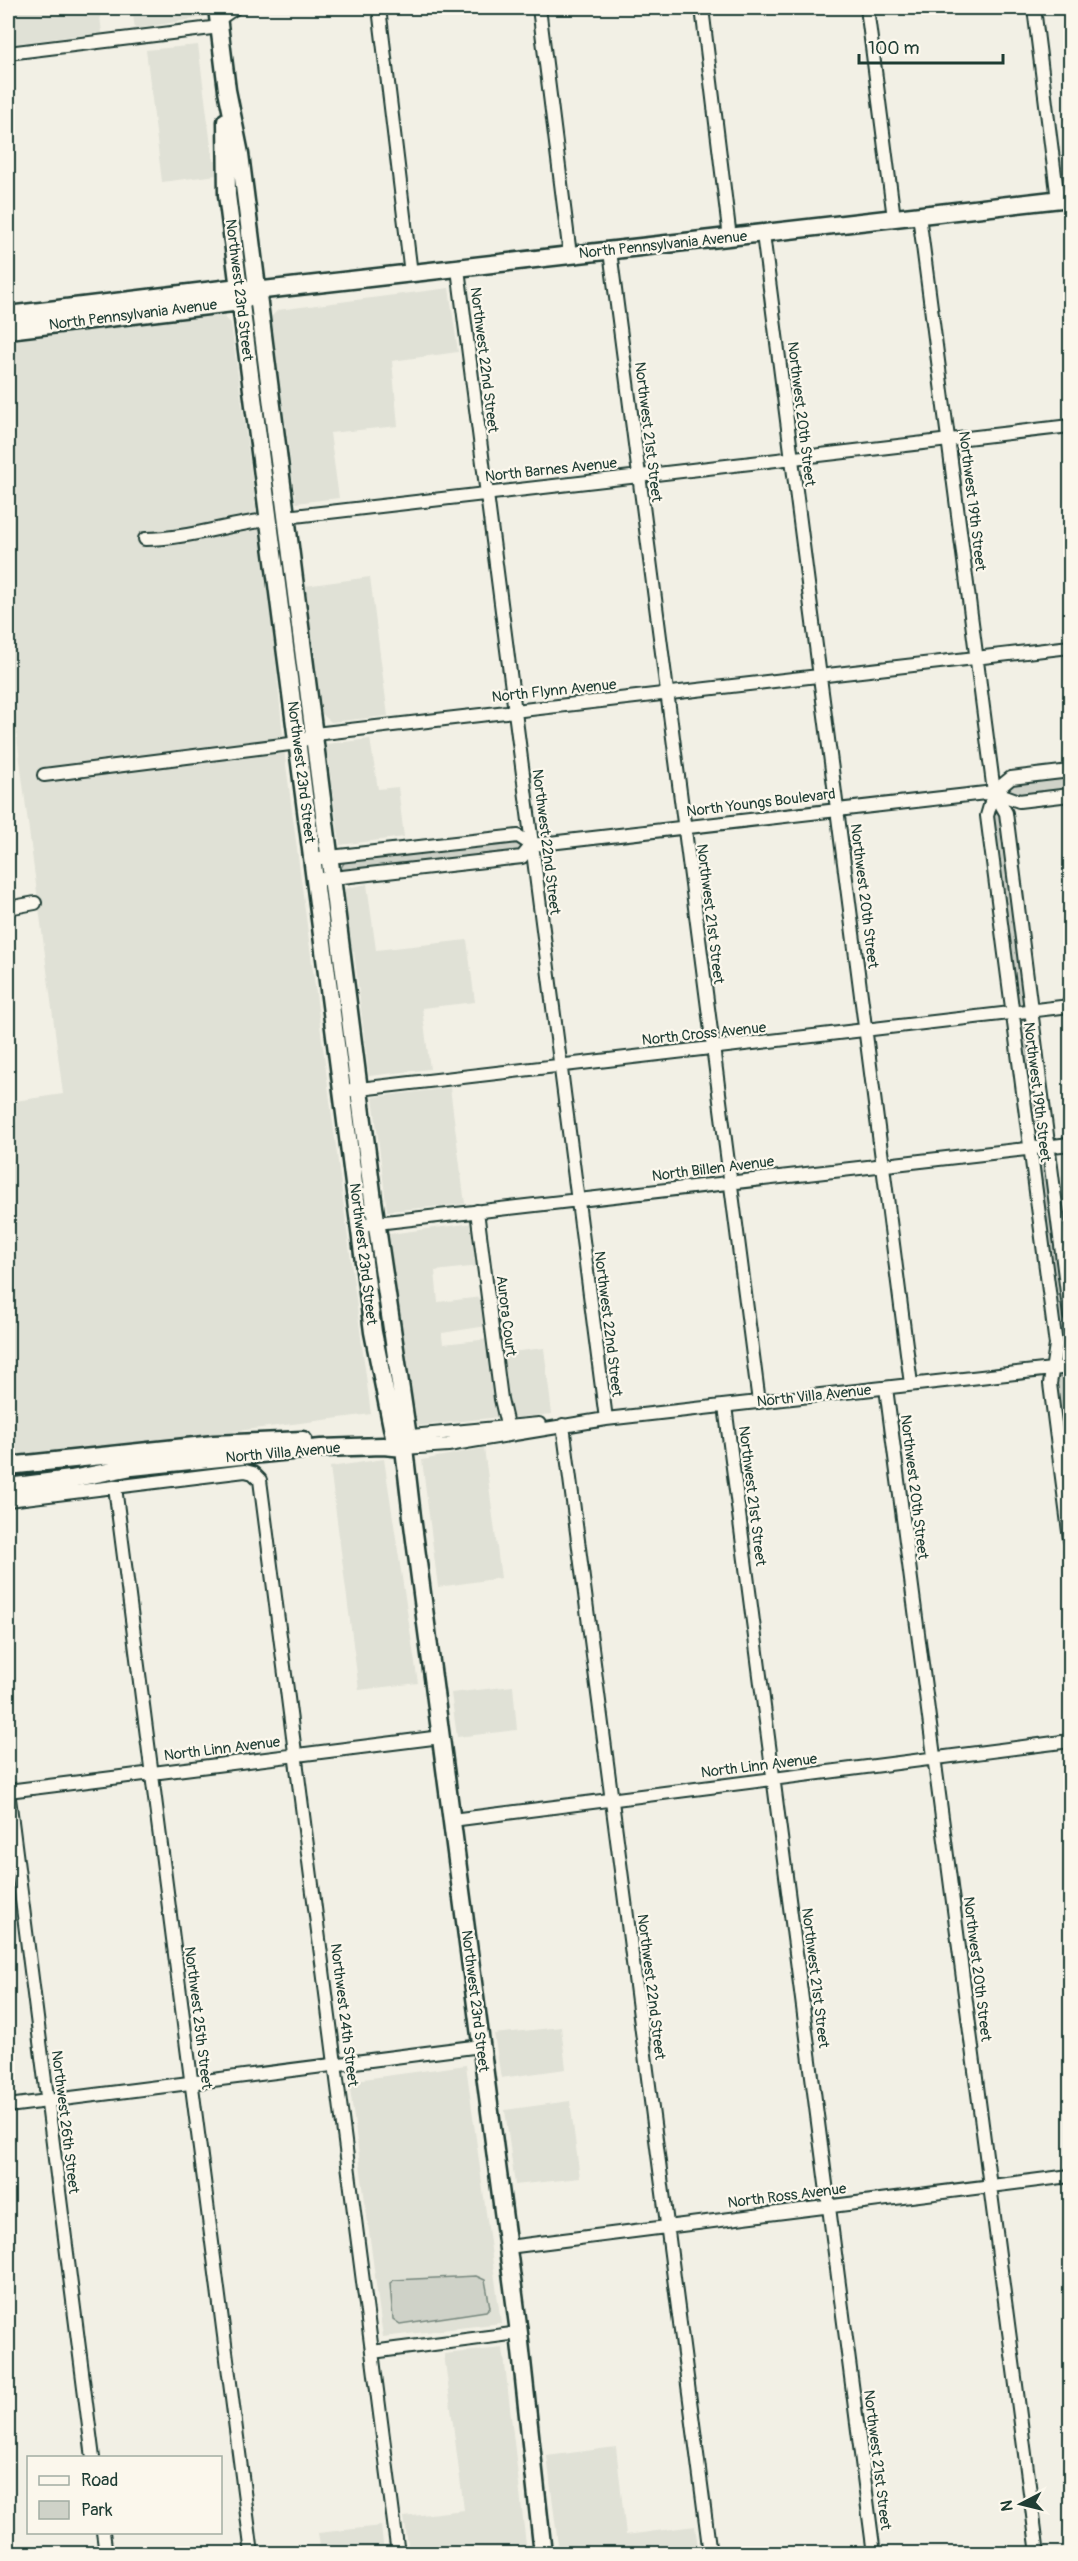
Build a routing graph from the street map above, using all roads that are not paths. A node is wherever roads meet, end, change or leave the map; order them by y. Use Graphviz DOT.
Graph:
graph roads {
  1 [pos="235,8"];
  2 [pos="378,8"];
  3 [pos="539,8"];
  4 [pos="702,8"];
  5 [pos="867,8"];
  6 [pos="1034,8"];
  7 [pos="218,18"];
  8 [pos="8,53"];
  9 [pos="1064,199"];
  10 [pos="919,215"];
  11 [pos="894,218"];
  12 [pos="763,234"];
  13 [pos="730,238"];
  14 [pos="610,251"];
  15 [pos="570,255"];
  16 [pos="458,269"];
  17 [pos="411,274"];
  18 [pos="245,294"];
  19 [pos="8,315"];
  20 [pos="42,318"];
  21 [pos="8,330"];
  22 [pos="1071,426"];
  23 [pos="949,440"];
  24 [pos="792,458"];
  25 [pos="639,476"];
  26 [pos="281,485"];
  27 [pos="487,493"];
  28 [pos="286,517"];
  29 [pos="269,520"];
  30 [pos="288,537"];
  31 [pos="144,539"];
  32 [pos="299,608"];
  33 [pos="281,610"];
  34 [pos="1071,647"];
  35 [pos="977,658"];
  36 [pos="306,663"];
  37 [pos="288,665"];
  38 [pos="819,676"];
  39 [pos="667,694"];
  40 [pos="515,711"];
  41 [pos="315,734"];
  42 [pos="298,743"];
  43 [pos="1071,771"];
  44 [pos="44,775"];
  45 [pos="994,792"];
  46 [pos="1071,795"];
  47 [pos="838,810"];
  48 [pos="684,828"];
  49 [pos="532,845"];
  50 [pos="330,857"];
  51 [pos="312,859"];
  52 [pos="332,878"];
  53 [pos="315,880"];
  54 [pos="35,903"];
  55 [pos="8,908"];
  56 [pos="344,967"];
  57 [pos="326,969"];
  58 [pos="1071,1006"];
  59 [pos="1030,1011"];
  60 [pos="1012,1013"];
  61 [pos="865,1030"];
  62 [pos="712,1048"];
  63 [pos="560,1065"];
  64 [pos="359,1089"];
  65 [pos="342,1091"];
  66 [pos="366,1143"];
  67 [pos="1071,1144"];
  68 [pos="1047,1146"];
  69 [pos="1029,1149"];
  70 [pos="883,1165"];
  71 [pos="731,1182"];
  72 [pos="354,1184"];
  73 [pos="374,1200"];
  74 [pos="577,1200"];
  75 [pos="477,1211"];
  76 [pos="377,1223"];
  77 [pos="359,1225"];
  78 [pos="385,1278"];
  79 [pos="366,1280"];
  80 [pos="1071,1316"];
  81 [pos="392,1328"];
  82 [pos="373,1332"];
  83 [pos="1071,1367"];
  84 [pos="1053,1369"];
  85 [pos="399,1375"];
  86 [pos="382,1378"];
  87 [pos="911,1384"];
  88 [pos="886,1388"];
  89 [pos="759,1402"];
  90 [pos="725,1406"];
  91 [pos="606,1419"];
  92 [pos="507,1425"];
  93 [pos="561,1425"];
  94 [pos="402,1441"];
  95 [pos="90,1458"];
  96 [pos="8,1466"];
  97 [pos="132,1467"];
  98 [pos="71,1479"];
  99 [pos="260,1480"];
  100 [pos="8,1487"];
  101 [pos="115,1487"];
  102 [pos="8,1500"];
  103 [pos="1071,1540"];
  104 [pos="441,1737"];
  105 [pos="1071,1742"];
  106 [pos="296,1755"];
  107 [pos="935,1758"];
  108 [pos="152,1773"];
  109 [pos="774,1779"];
  110 [pos="8,1791"];
  111 [pos="612,1800"];
  112 [pos="452,1820"];
  113 [pos="481,2046"];
  114 [pos="335,2065"];
  115 [pos="192,2082"];
  116 [pos="47,2101"];
  117 [pos="8,2106"];
  118 [pos="1071,2176"];
  119 [pos="990,2186"];
  120 [pos="830,2207"];
  121 [pos="667,2226"];
  122 [pos="508,2247"];
  123 [pos="519,2333"];
  124 [pos="372,2352"];
  125 [pos="93,2456"];
  126 [pos="103,2534"];
  127 [pos="106,2553"];
  128 [pos="252,2553"];
  129 [pos="398,2553"];
  130 [pos="543,2553"];
  131 [pos="710,2553"];
  132 [pos="874,2553"];
  133 [pos="1038,2553"];
  1 -- 7 [label="street"];
  2 -- 17 [label="street"];
  3 -- 15 [label="street"];
  4 -- 13 [label="street"];
  5 -- 11 [label="street"];
  6 -- 9 [label="street"];
  7 -- 8 [label="street"];
  7 -- 18 [label="main road, Northwest 23rd Street"];
  9 -- 10 [label="main road, North Pennsylvania Avenue"];
  10 -- 11 [label="main road, North Pennsylvania Avenue"];
  10 -- 23 [label="street, Northwest 19th Street"];
  11 -- 12 [label="main road, North Pennsylvania Avenue"];
  12 -- 13 [label="main road, North Pennsylvania Avenue"];
  12 -- 24 [label="street, Northwest 20th Street"];
  13 -- 14 [label="main road, North Pennsylvania Avenue"];
  14 -- 15 [label="main road, North Pennsylvania Avenue"];
  14 -- 25 [label="street, Northwest 21st Street"];
  15 -- 16 [label="main road, North Pennsylvania Avenue"];
  16 -- 17 [label="main road, North Pennsylvania Avenue"];
  16 -- 27 [label="street, Northwest 22nd Street"];
  17 -- 18 [label="main road, North Pennsylvania Avenue"];
  18 -- 20 [label="main road, North Pennsylvania Avenue"];
  18 -- 26 [label="main road, Northwest 23rd Street"];
  18 -- 29 [label="main road, Northwest 23rd Street"];
  19 -- 20 [label="main road, North Pennsylvania Avenue"];
  20 -- 21 [label="main road, North Pennsylvania Avenue"];
  22 -- 23 [label="street, North Barnes Avenue"];
  23 -- 24 [label="street, North Barnes Avenue"];
  23 -- 35 [label="street, Northwest 19th Street"];
  24 -- 25 [label="street, North Barnes Avenue"];
  24 -- 38 [label="street, Northwest 20th Street"];
  25 -- 27 [label="street, North Barnes Avenue"];
  25 -- 39 [label="street, Northwest 21st Street"];
  26 -- 28 [label="main road, Northwest 23rd Street"];
  26 -- 29 [label="street"];
  27 -- 28 [label="street, North Barnes Avenue"];
  27 -- 40 [label="street, Northwest 22nd Street"];
  28 -- 30 [label="main road, Northwest 23rd Street"];
  29 -- 30 [label="street"];
  29 -- 31 [label="street"];
  29 -- 33 [label="main road, Northwest 23rd Street"];
  30 -- 32 [label="main road, Northwest 23rd Street"];
  32 -- 33 [label="main road"];
  32 -- 36 [label="main road, Northwest 23rd Street"];
  33 -- 37 [label="main road, Northwest 23rd Street"];
  34 -- 35 [label="street, North Flynn Avenue"];
  35 -- 38 [label="street, North Flynn Avenue"];
  35 -- 45 [label="street, Northwest 19th Street"];
  36 -- 37 [label="main road"];
  36 -- 41 [label="main road, Northwest 23rd Street"];
  37 -- 42 [label="main road, Northwest 23rd Street"];
  38 -- 39 [label="street, North Flynn Avenue"];
  38 -- 47 [label="street, Northwest 20th Street"];
  39 -- 40 [label="street, North Flynn Avenue"];
  39 -- 48 [label="street, Northwest 21st Street"];
  40 -- 41 [label="street, North Flynn Avenue"];
  40 -- 49 [label="street, Northwest 22nd Street"];
  41 -- 42 [label="street, North Flynn Avenue"];
  41 -- 50 [label="main road, Northwest 23rd Street"];
  42 -- 44 [label="street, North Flynn Avenue"];
  42 -- 51 [label="main road, Northwest 23rd Street"];
  43 -- 45 [label="street, North Youngs Boulevard"];
  45 -- 46 [label="street, North Youngs Boulevard"];
  45 -- 47 [label="street, North Youngs Boulevard"];
  45 -- 59 [label="street, Northwest 19th Street"];
  45 -- 60 [label="street, Northwest 19th Street"];
  47 -- 48 [label="street, North Youngs Boulevard"];
  47 -- 61 [label="street, Northwest 20th Street"];
  48 -- 49 [label="street, North Youngs Boulevard"];
  48 -- 62 [label="street, Northwest 21st Street"];
  49 -- 50 [label="street, North Youngs Boulevard"];
  49 -- 52 [label="street, North Youngs Boulevard"];
  49 -- 63 [label="street, Northwest 22nd Street"];
  50 -- 51 [label="street, North Youngs Boulevard"];
  50 -- 52 [label="main road, Northwest 23rd Street"];
  51 -- 53 [label="main road, Northwest 23rd Street"];
  52 -- 53 [label="street, North Youngs Boulevard"];
  52 -- 56 [label="main road, Northwest 23rd Street"];
  53 -- 57 [label="main road, Northwest 23rd Street"];
  54 -- 55 [label="street"];
  56 -- 57 [label="main road"];
  56 -- 64 [label="main road, Northwest 23rd Street"];
  57 -- 65 [label="main road, Northwest 23rd Street"];
  58 -- 59 [label="street, North Cross Avenue"];
  59 -- 60 [label="street, North Cross Avenue"];
  59 -- 68 [label="street, Northwest 19th Street"];
  60 -- 61 [label="street, North Cross Avenue"];
  60 -- 69 [label="street, Northwest 19th Street"];
  61 -- 62 [label="street, North Cross Avenue"];
  61 -- 70 [label="street, Northwest 20th Street"];
  62 -- 63 [label="street, North Cross Avenue"];
  62 -- 71 [label="street, Northwest 21st Street"];
  63 -- 64 [label="street, North Cross Avenue"];
  63 -- 74 [label="street, Northwest 22nd Street"];
  64 -- 65 [label="street, North Cross Avenue"];
  64 -- 66 [label="main road, Northwest 23rd Street"];
  65 -- 72 [label="main road, Northwest 23rd Street"];
  66 -- 72 [label="main road"];
  66 -- 73 [label="main road, Northwest 23rd Street"];
  67 -- 68 [label="street, North Billen Avenue"];
  68 -- 69 [label="street, North Billen Avenue"];
  68 -- 80 [label="street, Northwest 19th Street"];
  69 -- 70 [label="street, North Billen Avenue"];
  69 -- 84 [label="street, Northwest 19th Street"];
  70 -- 71 [label="street, North Billen Avenue"];
  70 -- 87 [label="street, Northwest 20th Street"];
  71 -- 74 [label="street, North Billen Avenue"];
  71 -- 89 [label="street, Northwest 21st Street"];
  72 -- 73 [label="main road"];
  72 -- 77 [label="main road, Northwest 23rd Street"];
  73 -- 76 [label="main road, Northwest 23rd Street"];
  74 -- 75 [label="street, North Billen Avenue"];
  74 -- 91 [label="street, Northwest 22nd Street"];
  75 -- 76 [label="street, North Billen Avenue"];
  75 -- 92 [label="street, Aurora Court"];
  76 -- 77 [label="street, North Billen Avenue"];
  76 -- 78 [label="main road, Northwest 23rd Street"];
  77 -- 79 [label="main road, Northwest 23rd Street"];
  78 -- 79 [label="main road"];
  78 -- 81 [label="main road, Northwest 23rd Street"];
  79 -- 82 [label="main road, Northwest 23rd Street"];
  81 -- 82 [label="main road"];
  81 -- 85 [label="main road, Northwest 23rd Street"];
  82 -- 86 [label="main road, Northwest 23rd Street"];
  83 -- 84 [label="street, North Villa Avenue"];
  84 -- 87 [label="street, North Villa Avenue"];
  84 -- 103 [label="street, Northwest 19th Street"];
  85 -- 86 [label="main road"];
  85 -- 94 [label="main road, Northwest 23rd Street"];
  86 -- 94 [label="main road, Northwest 23rd Street"];
  87 -- 88 [label="street, North Villa Avenue"];
  88 -- 89 [label="street, North Villa Avenue"];
  88 -- 107 [label="street, Northwest 20th Street"];
  89 -- 90 [label="street, North Villa Avenue"];
  90 -- 91 [label="street, North Villa Avenue"];
  90 -- 109 [label="street, Northwest 21st Street"];
  91 -- 93 [label="street, North Villa Avenue"];
  92 -- 93 [label="street, North Villa Avenue"];
  92 -- 94 [label="street, North Villa Avenue"];
  93 -- 94 [label="street, North Villa Avenue"];
  93 -- 111 [label="street, Northwest 22nd Street"];
  94 -- 95 [label="main road, North Villa Avenue"];
  94 -- 97 [label="main road, North Villa Avenue"];
  94 -- 104 [label="main road, Northwest 23rd Street"];
  95 -- 96 [label="main road, North Villa Avenue"];
  95 -- 97 [label="main road"];
  95 -- 98 [label="main road"];
  97 -- 98 [label="main road, North Villa Avenue"];
  98 -- 100 [label="main road, North Villa Avenue"];
  99 -- 101 [label="street, North Villa Avenue"];
  99 -- 106 [label="street, Northwest 24th Street"];
  101 -- 102 [label="street, North Villa Avenue"];
  101 -- 108 [label="street, Northwest 25th Street"];
  104 -- 106 [label="street, North Linn Avenue"];
  104 -- 112 [label="main road, Northwest 23rd Street"];
  105 -- 107 [label="street, North Linn Avenue"];
  106 -- 108 [label="street, North Linn Avenue"];
  106 -- 114 [label="street, Northwest 24th Street"];
  107 -- 109 [label="street, North Linn Avenue"];
  107 -- 119 [label="street, Northwest 20th Street"];
  108 -- 110 [label="street, North Linn Avenue"];
  108 -- 115 [label="street, Northwest 25th Street"];
  109 -- 111 [label="street, North Linn Avenue"];
  109 -- 120 [label="street, Northwest 21st Street"];
  110 -- 116 [label="street, Northwest 26th Street"];
  111 -- 112 [label="street, North Linn Avenue"];
  111 -- 121 [label="street, Northwest 22nd Street"];
  112 -- 113 [label="main road, Northwest 23rd Street"];
  113 -- 114 [label="street"];
  113 -- 122 [label="main road, Northwest 23rd Street"];
  114 -- 115 [label="street"];
  114 -- 124 [label="street, Northwest 24th Street"];
  115 -- 116 [label="street"];
  115 -- 128 [label="street, Northwest 25th Street"];
  116 -- 117 [label="street"];
  116 -- 125 [label="street, Northwest 26th Street"];
  118 -- 119 [label="street, North Ross Avenue"];
  119 -- 120 [label="street, North Ross Avenue"];
  119 -- 133 [label="street, Northwest 20th Street"];
  120 -- 121 [label="street, North Ross Avenue"];
  120 -- 132 [label="street, Northwest 21st Street"];
  121 -- 122 [label="street, North Ross Avenue"];
  121 -- 131 [label="street, Northwest 22nd Street"];
  122 -- 123 [label="main road, Northwest 23rd Street"];
  123 -- 124 [label="street"];
  123 -- 130 [label="main road, Northwest 23rd Street"];
  124 -- 129 [label="street, Northwest 24th Street"];
  126 -- 127 [label="street"];
}
